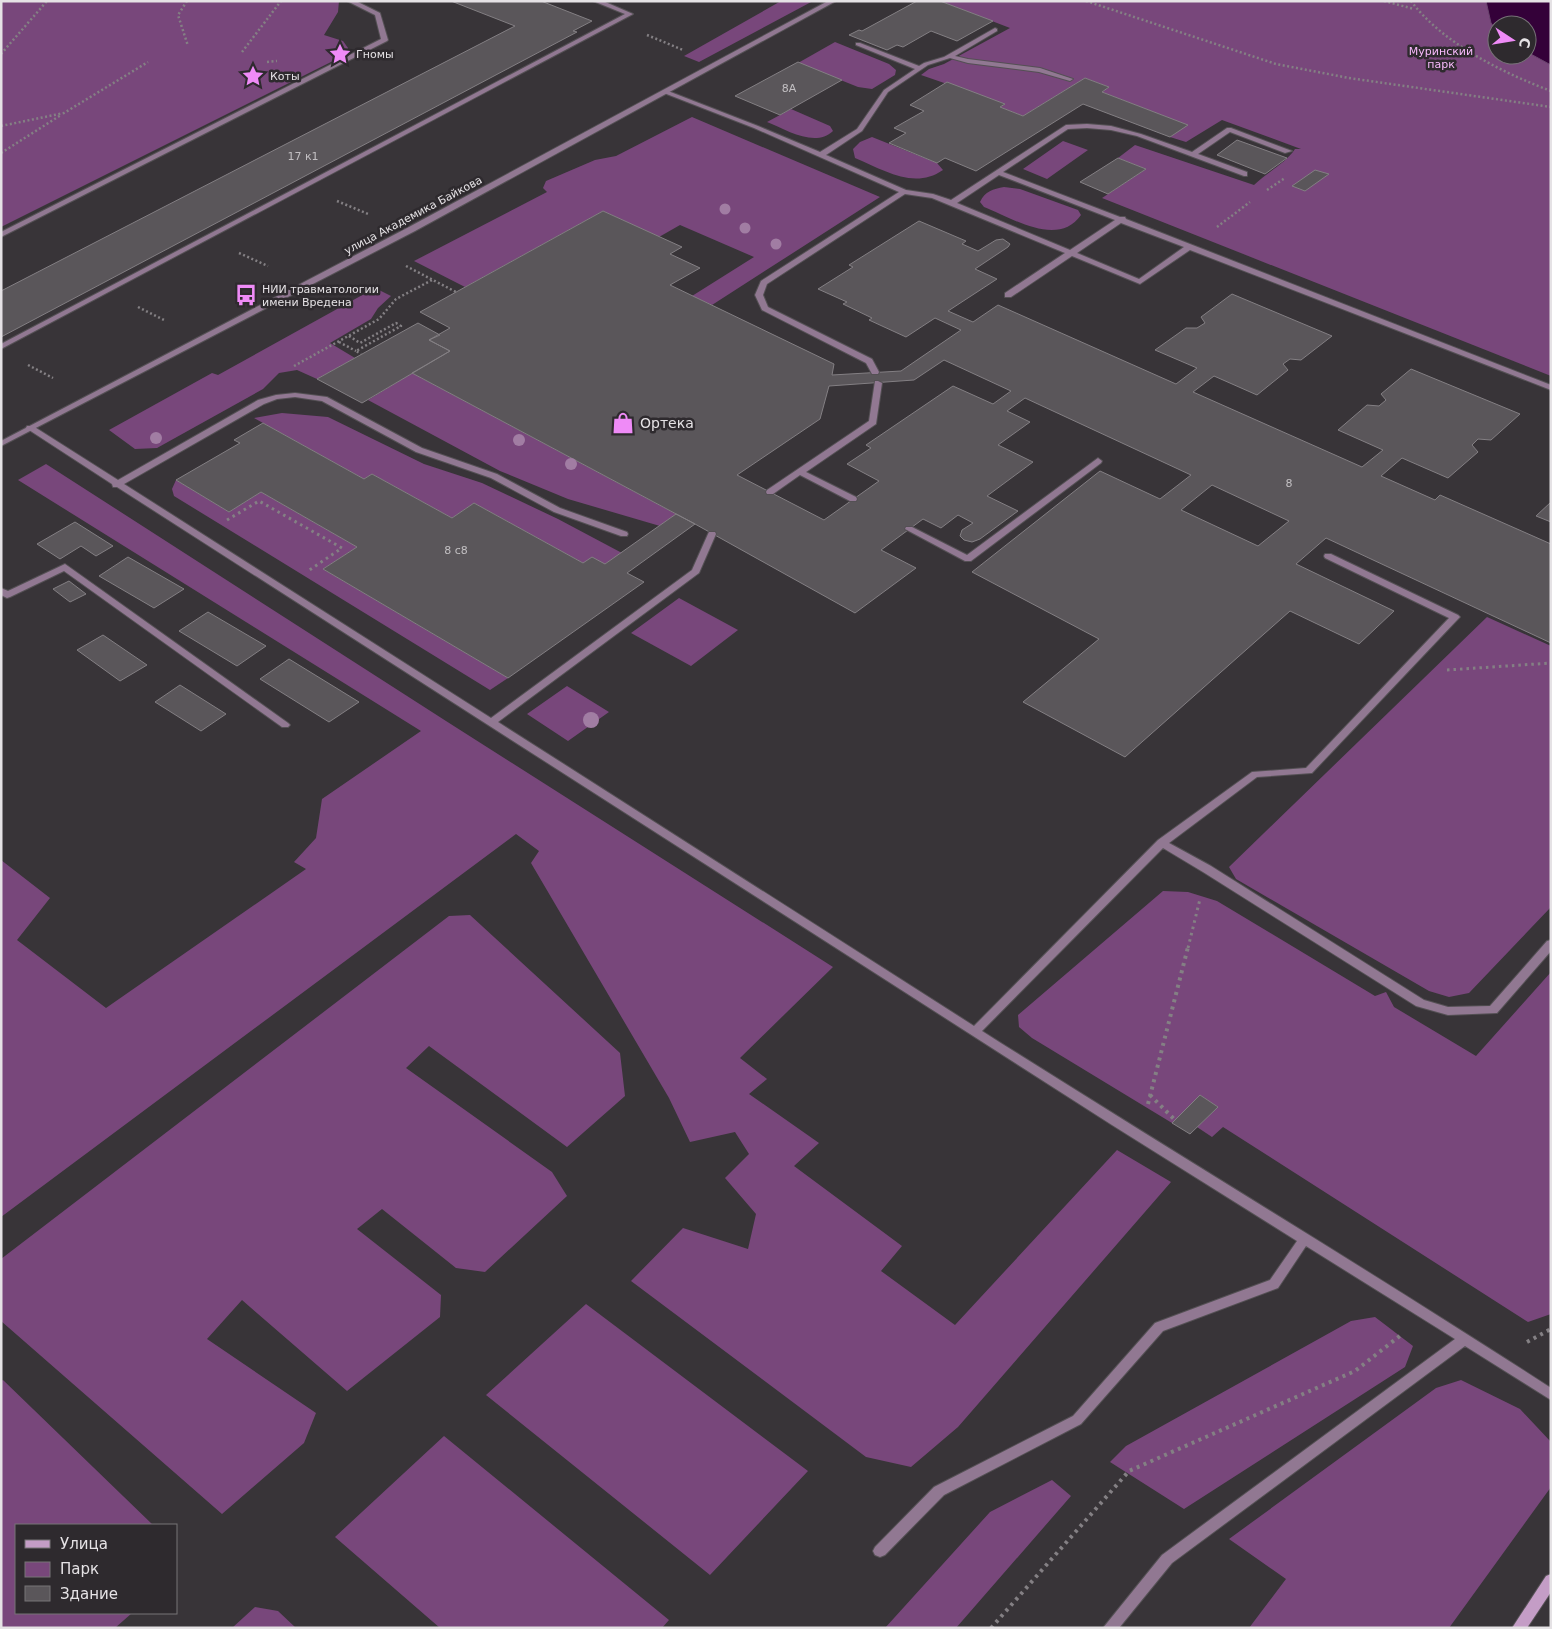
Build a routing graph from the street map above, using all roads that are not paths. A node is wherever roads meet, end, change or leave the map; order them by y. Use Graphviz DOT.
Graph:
graph roads {
  1 [pos="350,1"];
  2 [pos="596,1"];
  3 [pos="833,1"];
  4 [pos="994,30"];
  5 [pos="858,44"];
  6 [pos="949,56"];
  7 [pos="919,68"];
  8 [pos="1070,79"];
  9 [pos="666,92"];
  10 [pos="1288,151"];
  11 [pos="1192,155"];
  12 [pos="819,156"];
  13 [pos="998,172"];
  14 [pos="1244,174"];
  15 [pos="904,192"];
  16 [pos="952,202"];
  17 [pos="1122,219"];
  18 [pos="1,235"];
  19 [pos="1190,246"];
  20 [pos="1070,252"];
  21 [pos="1008,295"];
  22 [pos="1,347"];
  23 [pos="875,372"];
  24 [pos="878,382"];
  25 [pos="1551,388"];
  26 [pos="30,428"];
  27 [pos="1,444"];
  28 [pos="1098,461"];
  29 [pos="800,472"];
  30 [pos="116,485"];
  31 [pos="770,492"];
  32 [pos="853,499"];
  33 [pos="909,529"];
  34 [pos="624,534"];
  35 [pos="712,534"];
  36 [pos="1328,556"];
  37 [pos="1,591"];
  38 [pos="490,723"];
  39 [pos="285,726"];
  40 [pos="1162,843"];
  41 [pos="1551,944"];
  42 [pos="975,1031"];
  43 [pos="1305,1240"];
  44 [pos="1465,1338"];
  45 [pos="1551,1395"];
  46 [pos="880,1551"];
  47 [pos="1551,1580"];
  48 [pos="1110,1628"];
  49 [pos="1519,1628"];
  1 -- 18 [label="street"];
  2 -- 22 [label="street"];
  3 -- 9 [label="street, улица Академика Байкова"];
  4 -- 6 [label="street"];
  5 -- 7 [label="street"];
  6 -- 7 [label="street"];
  6 -- 8 [label="street"];
  7 -- 12 [label="street"];
  9 -- 12 [label="street"];
  9 -- 26 [label="street, улица Академика Байкова"];
  10 -- 11 [label="street"];
  11 -- 13 [label="street"];
  11 -- 14 [label="street"];
  12 -- 15 [label="street"];
  13 -- 16 [label="street"];
  13 -- 17 [label="street"];
  15 -- 16 [label="street"];
  15 -- 23 [label="street"];
  16 -- 20 [label="street"];
  17 -- 19 [label="street"];
  17 -- 20 [label="street"];
  19 -- 20 [label="street"];
  19 -- 25 [label="street"];
  20 -- 21 [label="street"];
  24 -- 29 [label="street"];
  26 -- 27 [label="street, улица Академика Байкова"];
  26 -- 30 [label="street"];
  28 -- 33 [label="street"];
  29 -- 31 [label="street"];
  29 -- 32 [label="street"];
  30 -- 34 [label="street"];
  30 -- 38 [label="street"];
  35 -- 38 [label="street"];
  36 -- 40 [label="street"];
  37 -- 39 [label="street"];
  38 -- 42 [label="street"];
  40 -- 41 [label="street"];
  40 -- 42 [label="street"];
  42 -- 43 [label="street"];
  43 -- 44 [label="street"];
  43 -- 46 [label="street"];
  44 -- 45 [label="street"];
  44 -- 48 [label="street"];
  47 -- 49 [label="main road"];
}
